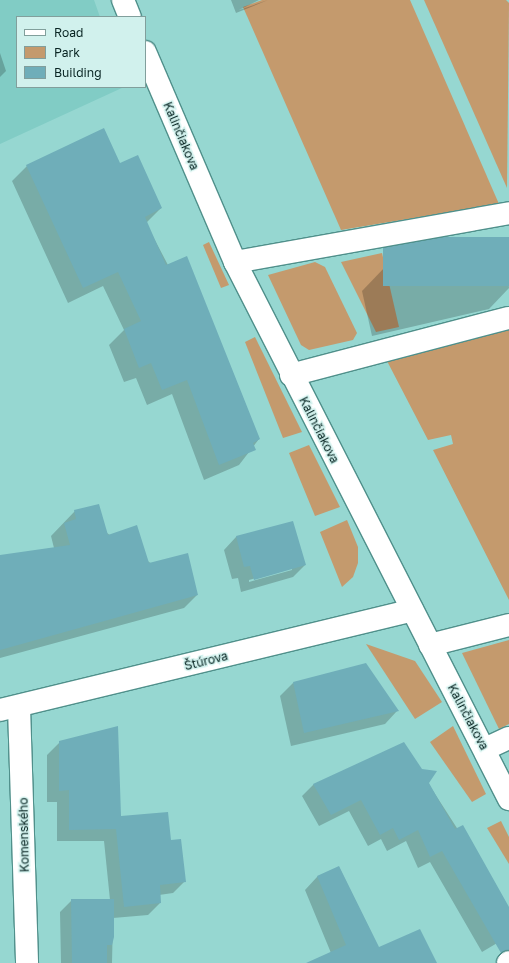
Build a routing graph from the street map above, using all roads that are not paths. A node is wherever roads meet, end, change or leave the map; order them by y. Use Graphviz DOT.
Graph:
graph roads {
  1 [pos="123,0"];
  2 [pos="130,16"];
  3 [pos="146,54"];
  4 [pos="509,213"];
  5 [pos="235,262"];
  6 [pos="509,318"];
  7 [pos="291,375"];
  8 [pos="412,610"];
  9 [pos="509,625"];
  10 [pos="430,645"];
  11 [pos="9,709"];
  12 [pos="509,738"];
  13 [pos="485,749"];
  14 [pos="509,799"];
  15 [pos="27,963"];
  1 -- 2 [label="street"];
  3 -- 5 [label="street, Kalinčiakova"];
  4 -- 5 [label="street"];
  5 -- 7 [label="street, Kalinčiakova"];
  6 -- 7 [label="street"];
  7 -- 8 [label="street, Kalinčiakova"];
  8 -- 10 [label="street, Kalinčiakova"];
  8 -- 11 [label="street, Štúrova"];
  9 -- 10 [label="street"];
  10 -- 13 [label="street, Kalinčiakova"];
  11 -- 15 [label="street, Komenského"];
  12 -- 13 [label="street"];
  13 -- 14 [label="street, Kalinčiakova"];
}
